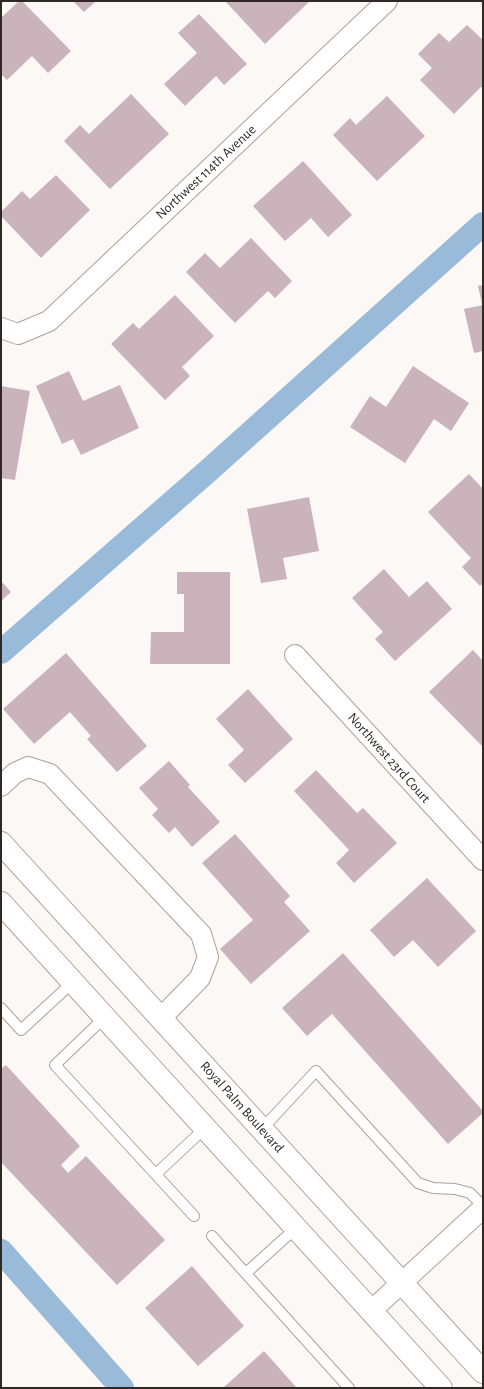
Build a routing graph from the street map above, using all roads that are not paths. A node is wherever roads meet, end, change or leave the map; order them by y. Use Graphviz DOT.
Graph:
graph roads {
  1 [pos="387,1"];
  2 [pos="10,331"];
  3 [pos="295,655"];
  4 [pos="1,786"];
  5 [pos="1,843"];
  6 [pos="483,860"];
  7 [pos="1,903"];
  8 [pos="73,982"];
  9 [pos="1,1008"];
  10 [pos="105,1017"];
  11 [pos="161,1018"];
  12 [pos="205,1128"];
  13 [pos="262,1129"];
  14 [pos="156,1174"];
  15 [pos="483,1207"];
  16 [pos="194,1216"];
  17 [pos="296,1228"];
  18 [pos="212,1236"];
  19 [pos="246,1274"];
  20 [pos="402,1282"];
  21 [pos="371,1311"];
  22 [pos="483,1372"];
  23 [pos="349,1388"];
  24 [pos="441,1388"];
  1 -- 2 [label="street, Northwest 114th Avenue"];
  3 -- 6 [label="street, Northwest 23rd Court"];
  4 -- 11 [label="street"];
  5 -- 11 [label="main road, Royal Palm Boulevard"];
  7 -- 8 [label="main road"];
  8 -- 9 [label="lane"];
  8 -- 10 [label="main road"];
  10 -- 12 [label="main road"];
  10 -- 14 [label="lane"];
  11 -- 13 [label="main road, Royal Palm Boulevard"];
  12 -- 14 [label="lane"];
  12 -- 17 [label="main road"];
  13 -- 15 [label="lane"];
  13 -- 20 [label="main road, Royal Palm Boulevard"];
  14 -- 16 [label="lane"];
  15 -- 20 [label="street"];
  17 -- 19 [label="lane"];
  17 -- 21 [label="main road"];
  18 -- 19 [label="lane"];
  19 -- 23 [label="lane"];
  20 -- 21 [label="street"];
  20 -- 22 [label="main road, Royal Palm Boulevard"];
  21 -- 24 [label="main road"];
}
